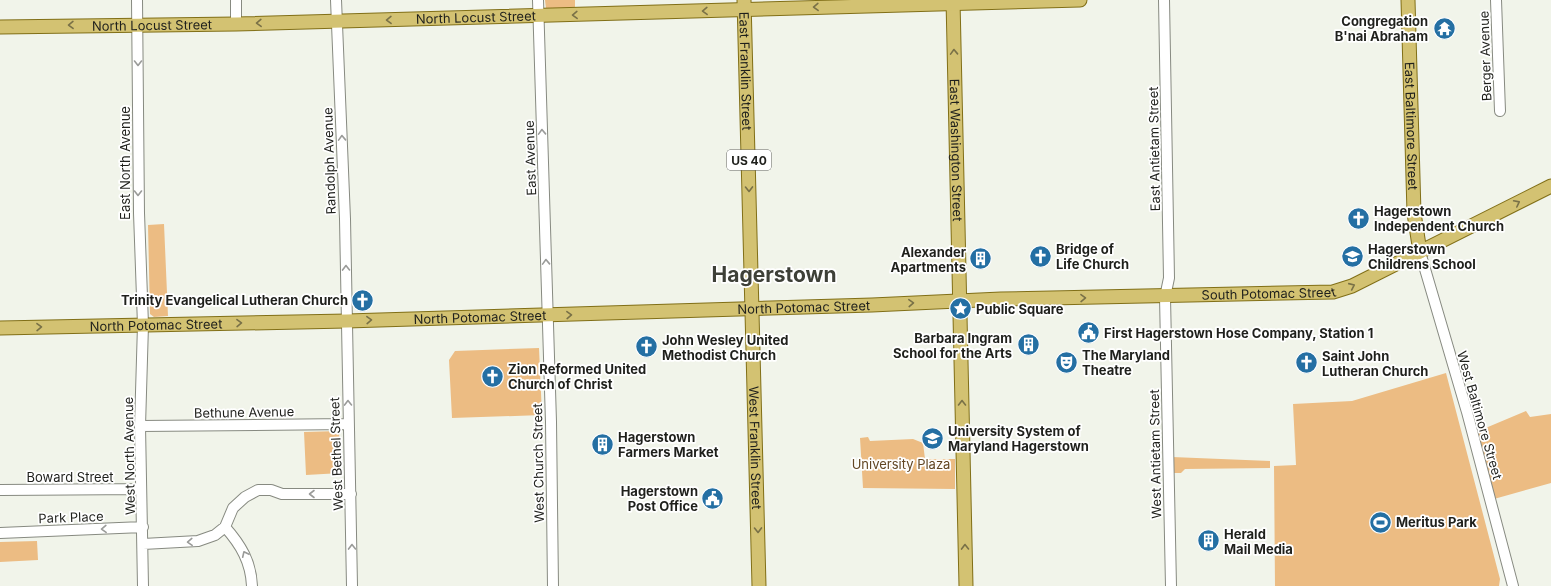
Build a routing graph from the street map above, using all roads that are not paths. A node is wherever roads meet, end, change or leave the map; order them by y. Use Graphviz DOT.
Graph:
graph roads {
  1 [pos="137,0"];
  2 [pos="236,0"];
  3 [pos="336,0"];
  4 [pos="538,0"];
  5 [pos="1080,0"];
  6 [pos="1164,0"];
  7 [pos="1408,0"];
  8 [pos="1496,0"];
  9 [pos="953,2"];
  10 [pos="744,5"];
  11 [pos="539,16"];
  12 [pos="336,21"];
  13 [pos="138,24"];
  14 [pos="236,24"];
  15 [pos="0,27"];
  16 [pos="1500,111"];
  17 [pos="1551,186"];
  18 [pos="1420,252"];
  19 [pos="1165,297"];
  20 [pos="960,301"];
  21 [pos="752,309"];
  22 [pos="548,315"];
  23 [pos="347,321"];
  24 [pos="143,325"];
  25 [pos="0,328"];
  26 [pos="348,424"];
  27 [pos="140,426"];
  28 [pos="141,489"];
  29 [pos="0,490"];
  30 [pos="351,494"];
  31 [pos="143,527"];
  32 [pos="225,527"];
  33 [pos="0,532"];
  34 [pos="144,544"];
  35 [pos="143,586"];
  36 [pos="252,586"];
  37 [pos="352,586"];
  38 [pos="553,586"];
  39 [pos="759,586"];
  40 [pos="966,586"];
  41 [pos="1171,586"];
  42 [pos="1513,586"];
  1 -- 13 [label="street, East North Avenue"];
  2 -- 14 [label="street"];
  3 -- 12 [label="street, Randolph Avenue"];
  4 -- 11 [label="street, East Avenue"];
  5 -- 9 [label="main road, North Locust Street"];
  6 -- 19 [label="street, East Antietam Street"];
  7 -- 18 [label="main road, East Baltimore Street"];
  8 -- 16 [label="street, Berger Avenue"];
  9 -- 10 [label="main road, North Locust Street, one-way"];
  20 -- 9 [label="main road, East Washington Street, one-way"];
  10 -- 11 [label="main road, North Locust Street, one-way"];
  10 -- 21 [label="main road, East Franklin Street / US 40, one-way"];
  11 -- 12 [label="main road, North Locust Street, one-way"];
  22 -- 11 [label="street, East Avenue, one-way"];
  12 -- 14 [label="main road, North Locust Street, one-way"];
  23 -- 12 [label="street, Randolph Avenue, one-way"];
  13 -- 14 [label="main road, North Locust Street"];
  13 -- 15 [label="main road, North Locust Street, one-way"];
  13 -- 24 [label="street, East North Avenue, one-way"];
  18 -- 17 [label="main road, South Potomac Street, one-way"];
  19 -- 18 [label="main road, South Potomac Street, one-way"];
  18 -- 42 [label="street, West Baltimore Street"];
  20 -- 19 [label="main road, South Potomac Street, one-way"];
  19 -- 41 [label="street, West Antietam Street"];
  21 -- 20 [label="main road, North Potomac Street, one-way"];
  40 -- 20 [label="main road, East Washington Street, one-way"];
  22 -- 21 [label="main road, North Potomac Street, one-way"];
  21 -- 39 [label="main road, West Franklin Street / US 40, one-way"];
  23 -- 22 [label="main road, North Potomac Street, one-way"];
  22 -- 38 [label="street, West Church Street"];
  24 -- 23 [label="main road, North Potomac Street, one-way"];
  26 -- 23 [label="street, West Bethel Street, one-way"];
  25 -- 24 [label="main road, North Potomac Street, one-way"];
  24 -- 27 [label="street, West North Avenue"];
  26 -- 27 [label="street, Bethune Avenue"];
  26 -- 30 [label="street, West Bethel Street"];
  27 -- 28 [label="street, West North Avenue"];
  28 -- 29 [label="street, Boward Street"];
  28 -- 31 [label="street, West North Avenue"];
  30 -- 32 [label="street, one-way"];
  37 -- 30 [label="street, West Bethel Street, one-way"];
  31 -- 33 [label="street, Park Place, one-way"];
  31 -- 34 [label="street, West North Avenue"];
  32 -- 34 [label="street, one-way"];
  36 -- 32 [label="street, one-way"];
  34 -- 35 [label="street, West North Avenue"];
}
